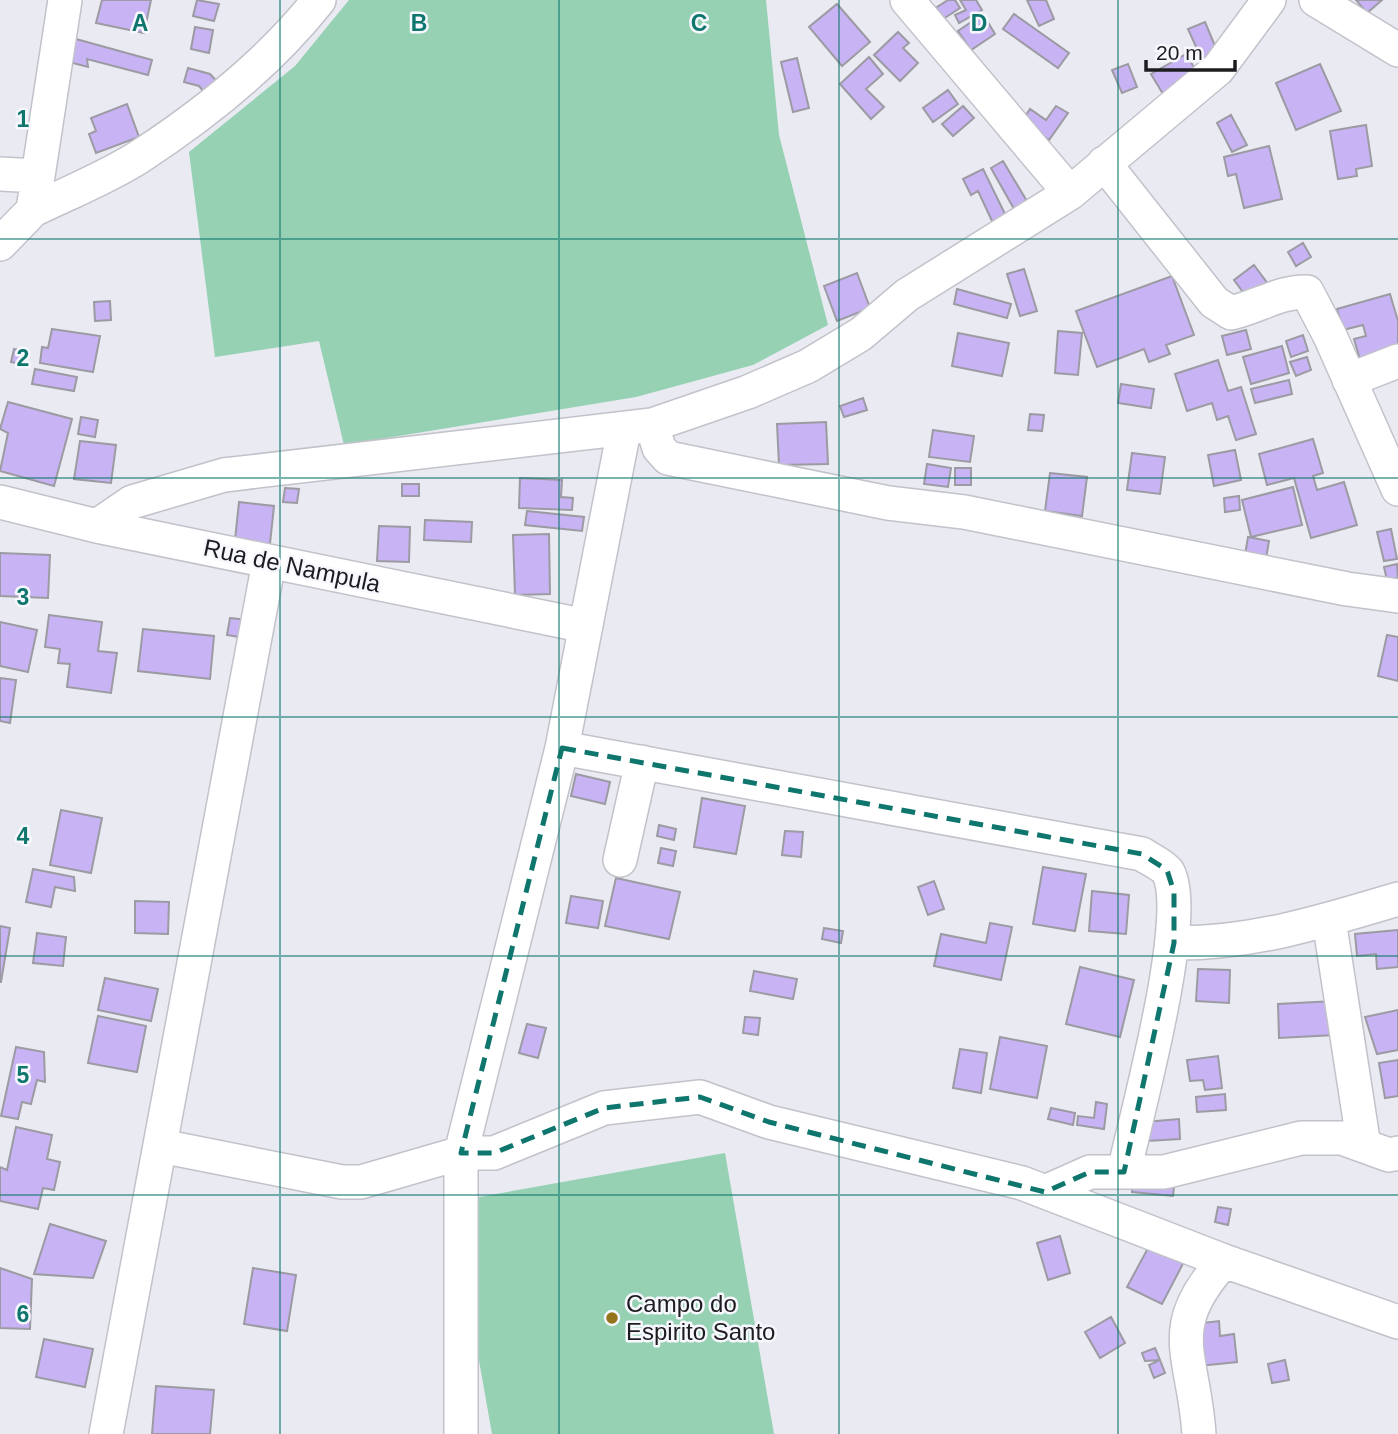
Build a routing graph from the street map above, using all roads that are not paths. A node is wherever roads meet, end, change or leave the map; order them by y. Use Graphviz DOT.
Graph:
graph roads {
  1 [pos="65,0"];
  2 [pos="319,0"];
  3 [pos="907,0"];
  4 [pos="1269,0"];
  5 [pos="1316,0"];
  6 [pos="1398,50"];
  7 [pos="1104,163"];
  8 [pos="0,174"];
  9 [pos="38,176"];
  10 [pos="1070,193"];
  11 [pos="33,211"];
  12 [pos="0,244"];
  13 [pos="1398,361"];
  14 [pos="1349,380"];
  15 [pos="638,427"];
  16 [pos="1398,489"];
  17 [pos="0,502"];
  18 [pos="97,526"];
  19 [pos="269,562"];
  20 [pos="1398,596"];
  21 [pos="586,626"];
  22 [pos="562,748"];
  23 [pos="642,762"];
  24 [pos="620,860"];
  25 [pos="1398,899"];
  26 [pos="1329,920"];
  27 [pos="1174,943"];
  28 [pos="161,1146"];
  29 [pos="1364,1146"];
  30 [pos="461,1153"];
  31 [pos="1398,1153"];
  32 [pos="1124,1172"];
  33 [pos="1045,1192"];
  34 [pos="1224,1261"];
  35 [pos="1398,1322"];
  36 [pos="106,1434"];
  37 [pos="461,1434"];
  38 [pos="1199,1434"];
  1 -- 9 [label="street"];
  2 -- 11 [label="street"];
  3 -- 10 [label="street"];
  4 -- 7 [label="street"];
  5 -- 6 [label="street"];
  7 -- 10 [label="street"];
  7 -- 14 [label="street"];
  8 -- 9 [label="street"];
  9 -- 11 [label="street"];
  10 -- 15 [label="street"];
  11 -- 12 [label="street"];
  13 -- 14 [label="street"];
  14 -- 16 [label="street"];
  15 -- 18 [label="street"];
  15 -- 20 [label="street"];
  15 -- 21 [label="street"];
  17 -- 18 [label="street, Rua de Nampula"];
  18 -- 19 [label="street, Rua de Nampula"];
  19 -- 21 [label="street, Rua de Nampula"];
  19 -- 28 [label="street"];
  21 -- 22 [label="street"];
  22 -- 23 [label="street"];
  22 -- 30 [label="street"];
  23 -- 24 [label="street"];
  23 -- 27 [label="street"];
  25 -- 26 [label="street"];
  26 -- 27 [label="street"];
  26 -- 29 [label="street"];
  27 -- 32 [label="street"];
  28 -- 30 [label="street"];
  28 -- 36 [label="street"];
  29 -- 31 [label="street"];
  29 -- 32 [label="street"];
  30 -- 33 [label="street"];
  30 -- 37 [label="street"];
  32 -- 33 [label="street"];
  33 -- 34 [label="street"];
  34 -- 35 [label="street"];
  34 -- 38 [label="street"];
}
